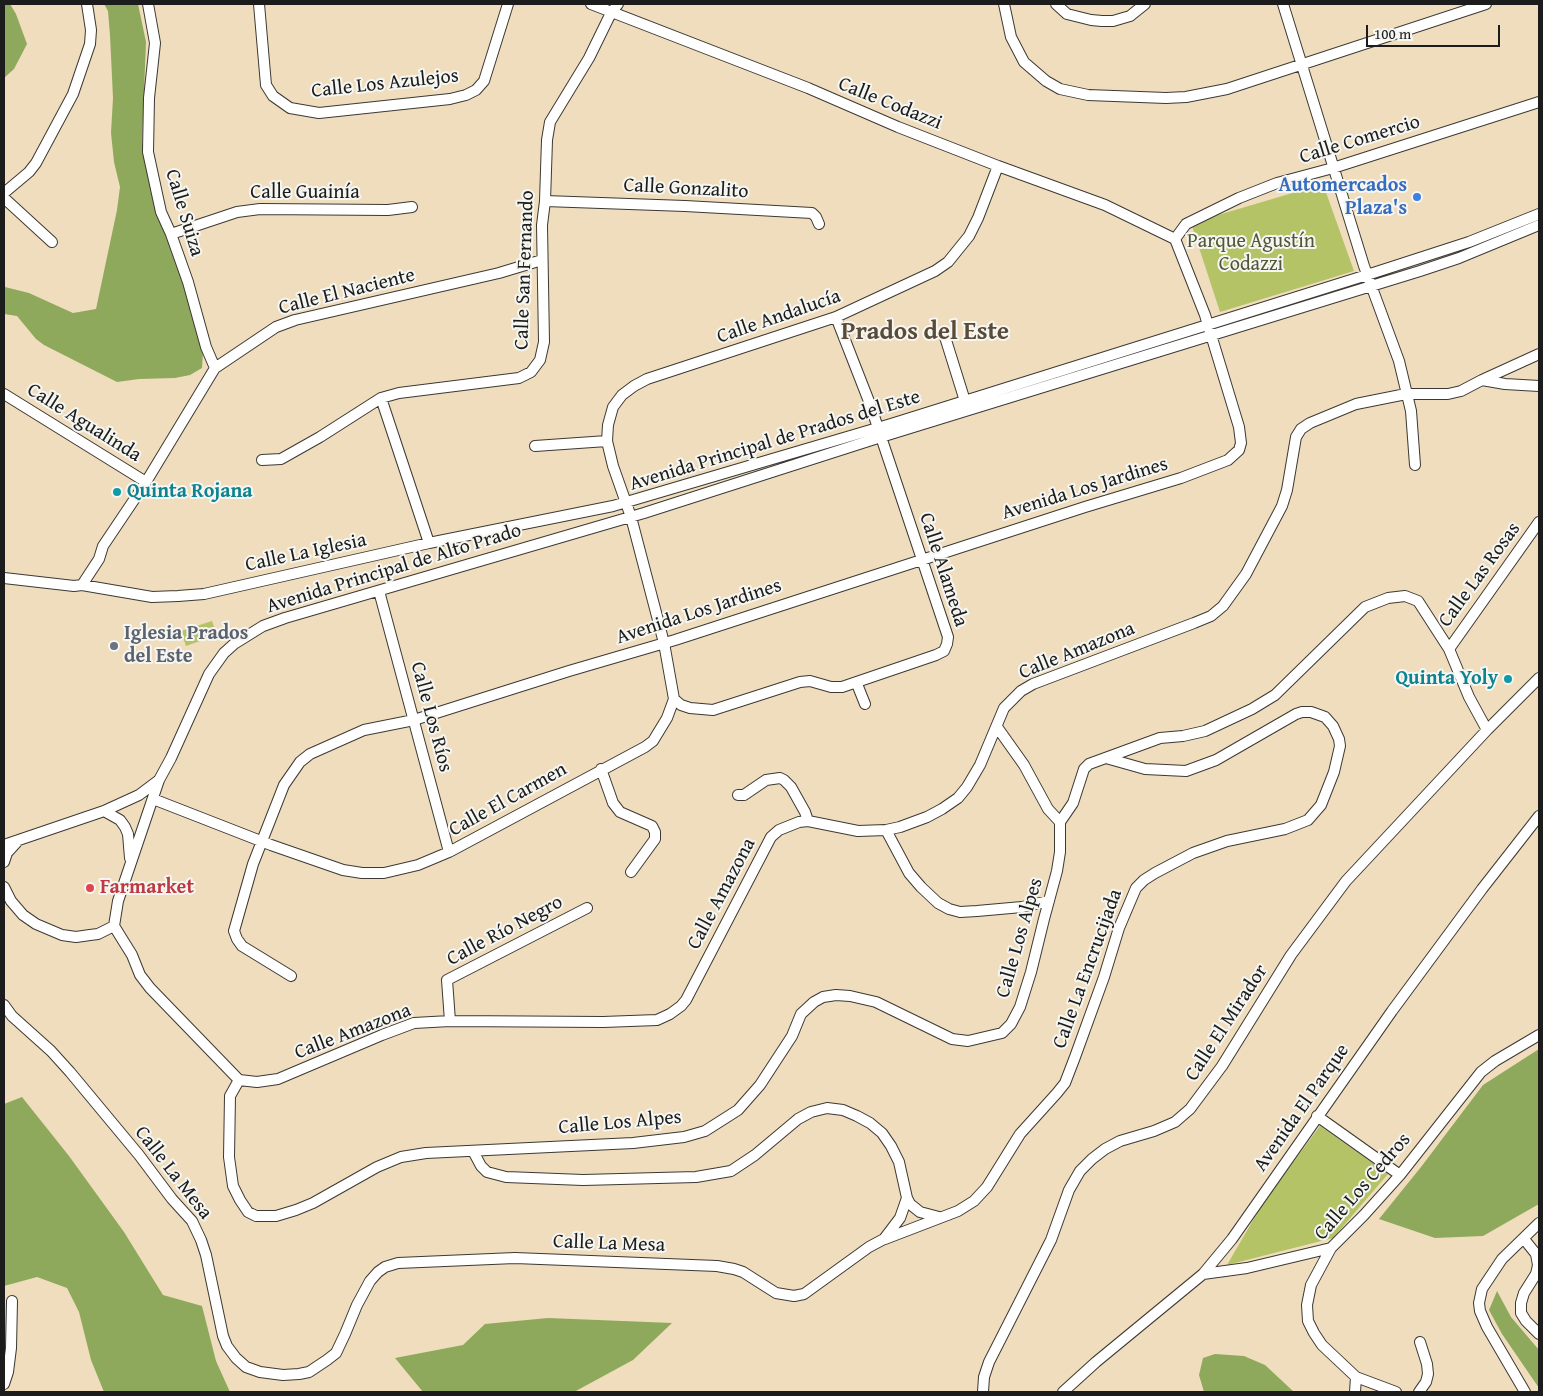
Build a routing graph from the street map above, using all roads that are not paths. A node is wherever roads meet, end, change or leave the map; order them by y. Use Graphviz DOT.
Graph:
graph roads {
  1 [pos="87,4"];
  2 [pos="148,4"];
  3 [pos="259,4"];
  4 [pos="508,4"];
  5 [pos="591,4"];
  6 [pos="618,4"];
  7 [pos="1004,4"];
  8 [pos="1056,4"];
  9 [pos="1145,4"];
  10 [pos="1283,4"];
  11 [pos="1486,4"];
  12 [pos="611,13"];
  13 [pos="1302,65"];
  14 [pos="1539,102"];
  15 [pos="998,166"];
  16 [pos="1332,168"];
  17 [pos="4,193"];
  18 [pos="4,198"];
  19 [pos="545,200"];
  20 [pos="412,208"];
  21 [pos="1539,214"];
  22 [pos="819,224"];
  23 [pos="1539,226"];
  24 [pos="172,234"];
  25 [pos="1175,238"];
  26 [pos="52,242"];
  27 [pos="542,260"];
  28 [pos="1369,280"];
  29 [pos="836,317"];
  30 [pos="1208,324"];
  31 [pos="1211,336"];
  32 [pos="945,337"];
  33 [pos="1539,354"];
  34 [pos="215,368"];
  35 [pos="1482,380"];
  36 [pos="1539,386"];
  37 [pos="4,394"];
  38 [pos="1406,394"];
  39 [pos="381,398"];
  40 [pos="965,401"];
  41 [pos="879,433"];
  42 [pos="607,441"];
  43 [pos="535,446"];
  44 [pos="262,460"];
  45 [pos="1415,465"];
  46 [pos="146,482"];
  47 [pos="626,503"];
  48 [pos="630,517"];
  49 [pos="1539,522"];
  50 [pos="429,543"];
  51 [pos="921,560"];
  52 [pos="4,578"];
  53 [pos="82,586"];
  54 [pos="379,591"];
  55 [pos="664,643"];
  56 [pos="1449,649"];
  57 [pos="1539,678"];
  58 [pos="857,684"];
  59 [pos="674,699"];
  60 [pos="866,704"];
  61 [pos="414,720"];
  62 [pos="996,726"];
  63 [pos="1487,730"];
  64 [pos="1106,758"];
  65 [pos="601,769"];
  66 [pos="159,780"];
  67 [pos="738,795"];
  68 [pos="153,799"];
  69 [pos="104,811"];
  70 [pos="1539,816"];
  71 [pos="808,821"];
  72 [pos="1060,822"];
  73 [pos="886,830"];
  74 [pos="262,840"];
  75 [pos="18,842"];
  76 [pos="4,845"];
  77 [pos="450,852"];
  78 [pos="4,862"];
  79 [pos="130,864"];
  80 [pos="631,872"];
  81 [pos="4,887"];
  82 [pos="1049,901"];
  83 [pos="587,908"];
  84 [pos="114,926"];
  85 [pos="292,976"];
  86 [pos="4,1006"];
  87 [pos="450,1021"];
  88 [pos="1539,1034"];
  89 [pos="239,1080"];
  90 [pos="1317,1116"];
  91 [pos="473,1151"];
  92 [pos="1400,1175"];
  93 [pos="907,1198"];
  94 [pos="940,1217"];
  95 [pos="1539,1223"];
  96 [pos="884,1239"];
  97 [pos="1524,1239"];
  98 [pos="1331,1248"];
  99 [pos="1203,1274"];
  100 [pos="12,1301"];
  101 [pos="1539,1334"];
  102 [pos="1420,1342"];
  103 [pos="1356,1377"];
  104 [pos="4,1384"];
  105 [pos="983,1392"];
  106 [pos="1063,1392"];
  107 [pos="1355,1392"];
  108 [pos="1396,1392"];
  109 [pos="1420,1392"];
  110 [pos="1525,1392"];
  1 -- 17 [label="street"];
  2 -- 24 [label="street, Calle Suiza"];
  3 -- 4 [label="street, Calle Los Azulejos"];
  5 -- 12 [label="street, Calle Codazzi"];
  6 -- 12 [label="street, Calle San Fernando"];
  7 -- 13 [label="street"];
  8 -- 9 [label="street"];
  10 -- 13 [label="street"];
  11 -- 13 [label="street"];
  12 -- 15 [label="street, Calle Codazzi"];
  12 -- 19 [label="street, Calle San Fernando"];
  13 -- 16 [label="street"];
  14 -- 16 [label="street, Calle Comercio"];
  15 -- 25 [label="street, Calle Codazzi"];
  15 -- 29 [label="street, Calle Andalucía"];
  16 -- 25 [label="street, Calle Comercio"];
  16 -- 28 [label="street"];
  18 -- 26 [label="street"];
  19 -- 22 [label="street, Calle Gonzalito"];
  19 -- 27 [label="street, Calle San Fernando"];
  20 -- 24 [label="street, Calle Guainía"];
  21 -- 28 [label="street, Avenida Principal de Prados del Este"];
  23 -- 28 [label="street, Avenida Principal de Prados del Este"];
  24 -- 34 [label="street, Calle Suiza"];
  25 -- 30 [label="street"];
  27 -- 34 [label="street, Calle El Naciente"];
  27 -- 39 [label="street, Calle San Fernando"];
  28 -- 30 [label="street, Avenida Principal de Prados del Este"];
  28 -- 31 [label="street, Avenida Principal de Prados del Este"];
  28 -- 38 [label="street"];
  29 -- 41 [label="street, Calle Alameda"];
  29 -- 42 [label="street, Calle Andalucía"];
  30 -- 31 [label="street, Avenida Los Jardines"];
  30 -- 40 [label="street, Avenida Principal de Prados del Este"];
  31 -- 41 [label="street, Avenida Principal de Prados del Este"];
  31 -- 51 [label="street, Avenida Los Jardines"];
  32 -- 40 [label="street"];
  33 -- 35 [label="street"];
  34 -- 46 [label="street, Calle El Naciente"];
  35 -- 36 [label="street"];
  35 -- 38 [label="street"];
  37 -- 46 [label="street, Calle Agualinda"];
  38 -- 45 [label="street"];
  38 -- 62 [label="street, Calle Amazona"];
  39 -- 44 [label="street, Calle San Fernando"];
  39 -- 50 [label="street"];
  40 -- 41 [label="street, Avenida Principal de Prados del Este"];
  41 -- 47 [label="street, Avenida Principal de Prados del Este"];
  41 -- 48 [label="street, Avenida Principal de Prados del Este"];
  41 -- 51 [label="street, Calle Alameda"];
  42 -- 43 [label="street"];
  42 -- 47 [label="street, Calle Andalucía"];
  46 -- 53 [label="street, Calle El Naciente"];
  47 -- 48 [label="street, Avenida Principal de Prados del Este"];
  47 -- 50 [label="street, Calle La Iglesia"];
  48 -- 54 [label="street, Avenida Principal de Alto Prado"];
  48 -- 55 [label="street"];
  49 -- 56 [label="street, Calle Las Rosas"];
  50 -- 53 [label="street, Calle La Iglesia"];
  51 -- 55 [label="street, Avenida Los Jardines"];
  51 -- 58 [label="street, Calle Alameda"];
  52 -- 53 [label="street, Calle La Iglesia"];
  54 -- 61 [label="street, Calle Los Ríos"];
  54 -- 66 [label="street, Avenida Principal de Alto Prado"];
  55 -- 59 [label="street"];
  55 -- 61 [label="street, Avenida Los Jardines"];
  56 -- 63 [label="street"];
  56 -- 64 [label="street"];
  57 -- 63 [label="street, Calle El Mirador"];
  58 -- 59 [label="street, Calle Alameda"];
  58 -- 60 [label="street"];
  59 -- 65 [label="street, Calle El Carmen"];
  61 -- 74 [label="street, Avenida Los Jardines"];
  61 -- 77 [label="street, Calle Los Ríos"];
  62 -- 72 [label="street"];
  62 -- 73 [label="street, Calle Amazona"];
  63 -- 105 [label="street, Calle El Mirador"];
  64 -- 72 [label="street"];
  64 -- 94 [label="street, Calle La Encrucijada"];
  65 -- 77 [label="street, Calle El Carmen"];
  65 -- 80 [label="street"];
  66 -- 68 [label="street, Avenida Principal de Alto Prado"];
  66 -- 69 [label="street, Avenida Principal de Alto Prado"];
  67 -- 71 [label="street"];
  68 -- 74 [label="street, Calle El Carmen"];
  68 -- 79 [label="street, Avenida Principal de Alto Prado"];
  69 -- 75 [label="street, Avenida Principal de Alto Prado"];
  69 -- 79 [label="street, Avenida Principal de Alto Prado"];
  70 -- 90 [label="street, Avenida El Parque"];
  71 -- 73 [label="street, Calle Amazona"];
  71 -- 87 [label="street, Calle Amazona"];
  72 -- 82 [label="street, Calle Los Alpes"];
  73 -- 82 [label="street"];
  74 -- 77 [label="street, Calle El Carmen"];
  74 -- 85 [label="street, Avenida Los Jardines"];
  75 -- 76 [label="street, Avenida Principal de Alto Prado"];
  75 -- 78 [label="street"];
  79 -- 84 [label="street, Avenida Principal de Alto Prado"];
  81 -- 84 [label="street"];
  82 -- 91 [label="street, Calle Los Alpes"];
  83 -- 87 [label="street, Calle Río Negro"];
  84 -- 89 [label="street"];
  86 -- 96 [label="street, Calle La Mesa"];
  87 -- 89 [label="street, Calle Amazona"];
  88 -- 92 [label="street, Calle Los Cedros"];
  89 -- 91 [label="street, Calle Los Alpes"];
  90 -- 92 [label="street"];
  90 -- 99 [label="street, Avenida El Parque"];
  91 -- 93 [label="street"];
  92 -- 98 [label="street, Calle Los Cedros"];
  93 -- 94 [label="street"];
  93 -- 96 [label="street, Calle La Mesa"];
  94 -- 96 [label="street, Calle La Encrucijada"];
  95 -- 97 [label="street"];
  97 -- 101 [label="street"];
  97 -- 110 [label="street"];
  98 -- 99 [label="street"];
  98 -- 103 [label="street, Calle Los Cedros"];
  99 -- 106 [label="street, Avenida El Parque"];
  100 -- 104 [label="street"];
  102 -- 109 [label="street"];
  103 -- 107 [label="street"];
  103 -- 108 [label="street, Calle Los Cedros"];
}
